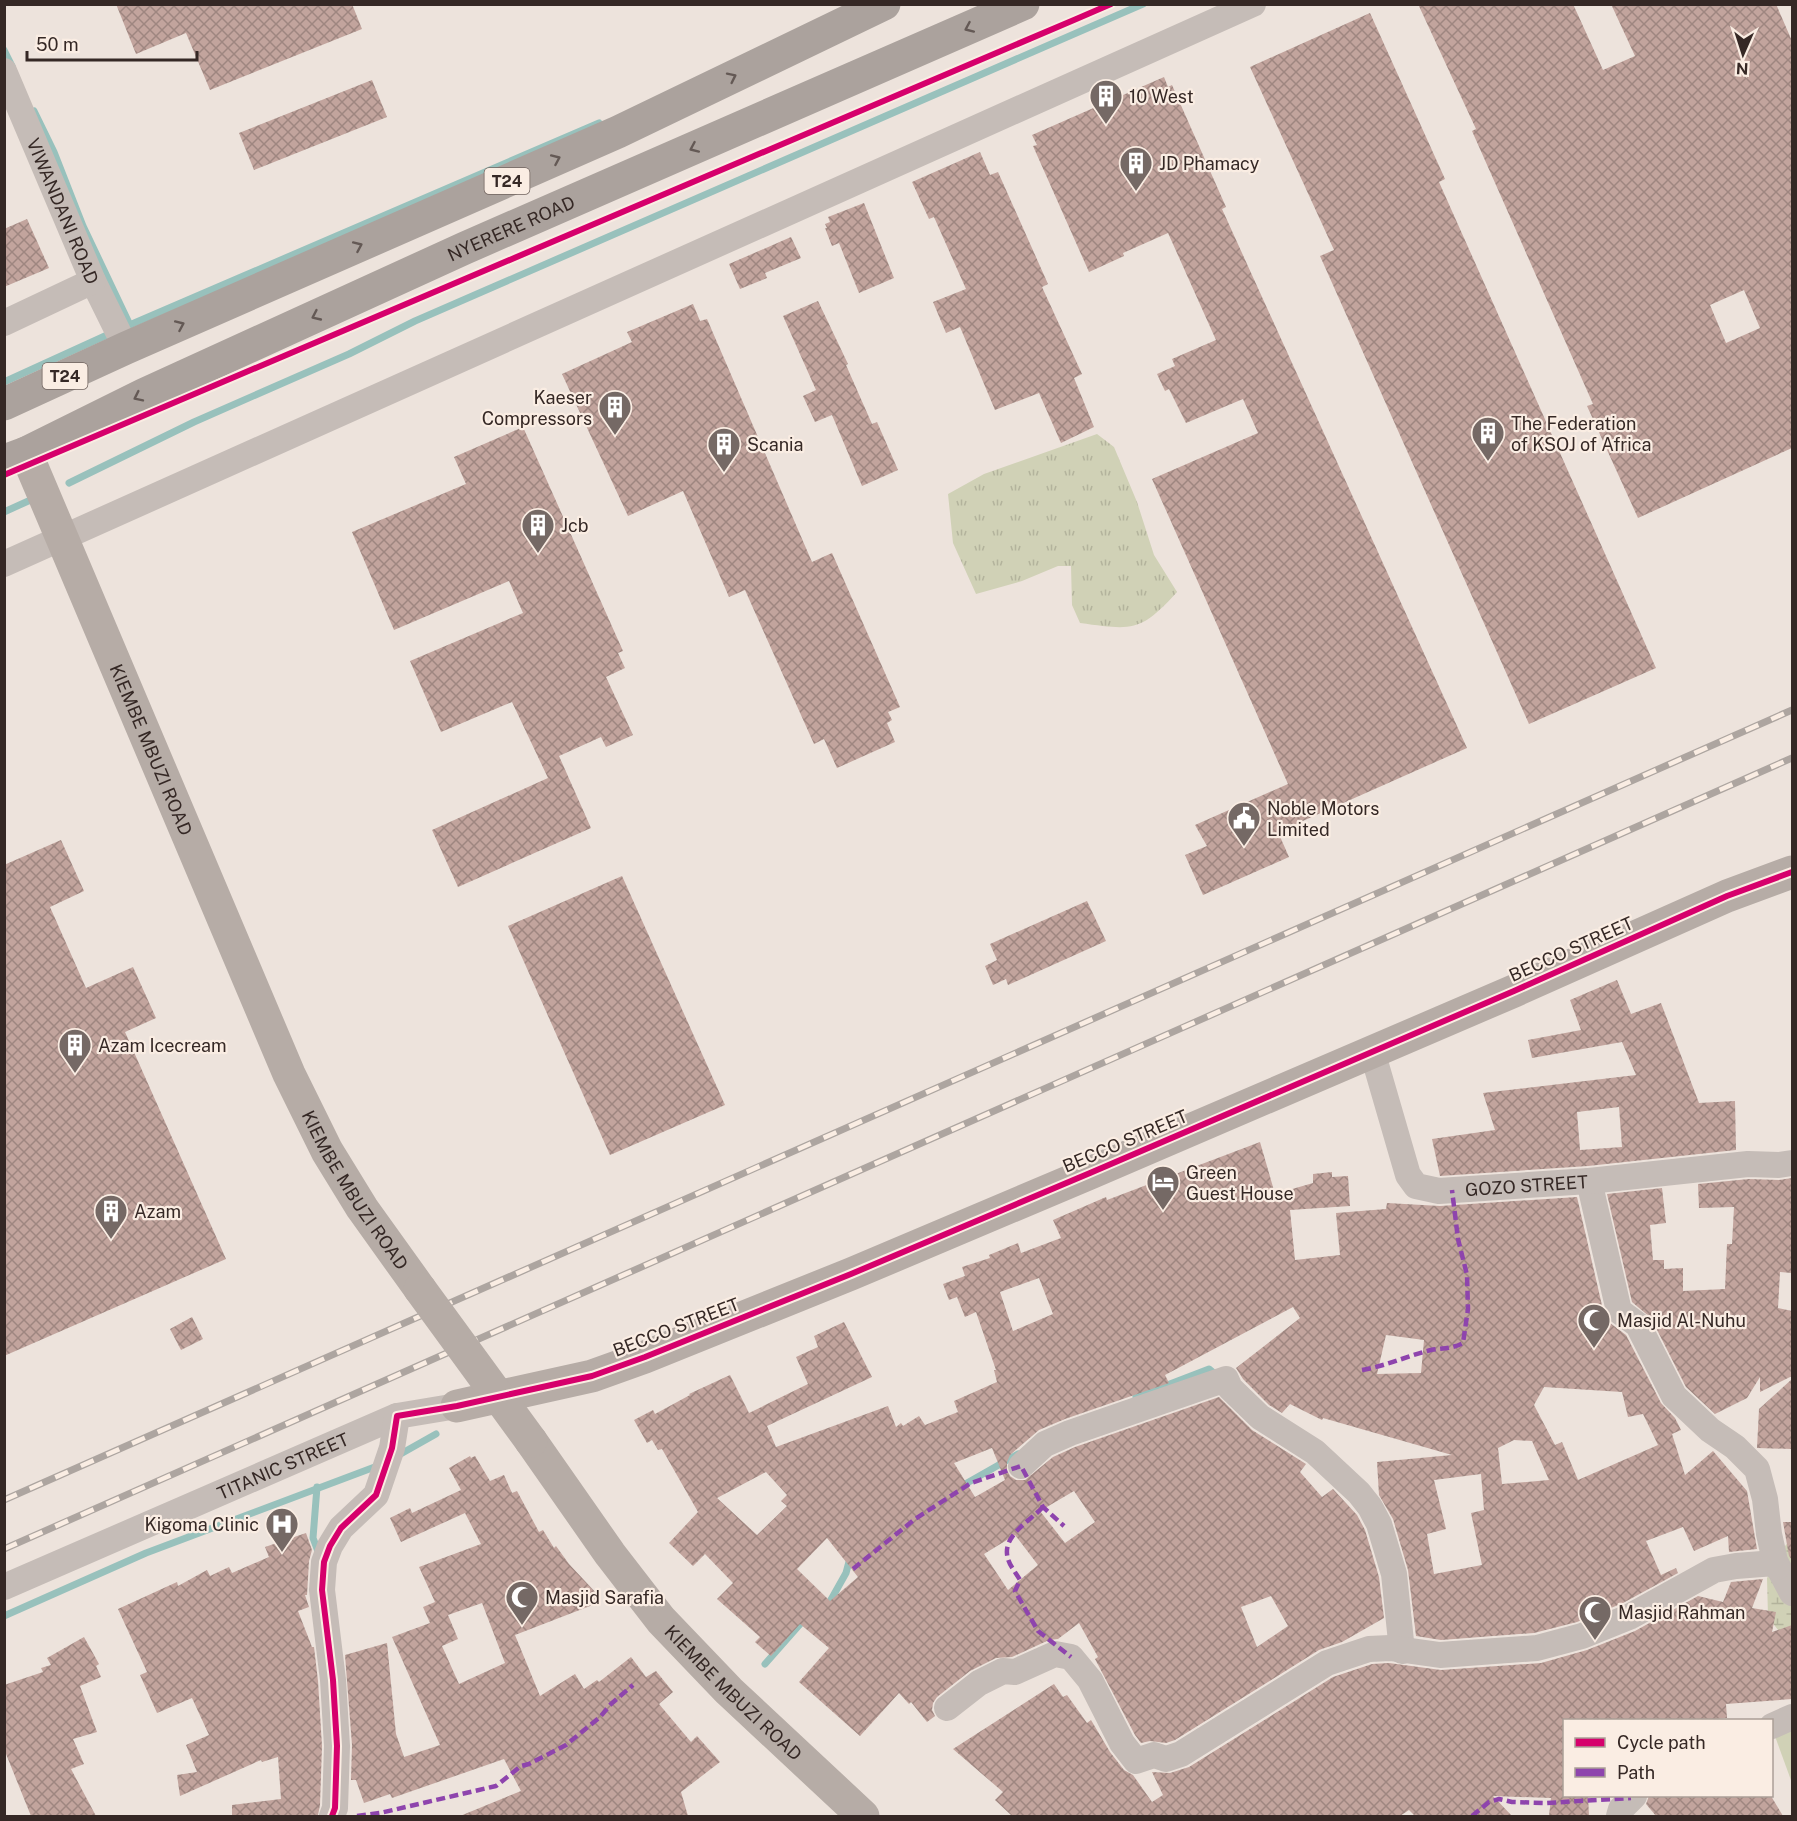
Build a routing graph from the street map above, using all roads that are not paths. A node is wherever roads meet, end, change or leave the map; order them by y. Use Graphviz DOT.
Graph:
graph roads {
  1 [pos="884,4"];
  2 [pos="1023,4"];
  3 [pos="1253,4"];
  4 [pos="4,71"];
  5 [pos="93,281"];
  6 [pos="4,323"];
  7 [pos="126,348"];
  8 [pos="4,404"];
  9 [pos="15,457"];
  10 [pos="62,538"];
  11 [pos="4,564"];
  12 [pos="1792,872"];
  13 [pos="1372,1051"];
  14 [pos="1792,1163"];
  15 [pos="1589,1182"];
  16 [pos="457,1406"];
  17 [pos="397,1416"];
  18 [pos="1021,1466"];
  19 [pos="1777,1567"];
  20 [pos="4,1587"];
  21 [pos="1792,1593"];
  22 [pos="1402,1651"];
  23 [pos="947,1708"];
  24 [pos="1792,1717"];
  25 [pos="1773,1726"];
  26 [pos="1633,1797"];
  27 [pos="332,1816"];
  28 [pos="863,1816"];
  29 [pos="1619,1816"];
  7 -- 1 [label="highway, T24, one-way"];
  2 -- 9 [label="highway, NYERERE ROAD / T24, one-way"];
  3 -- 10 [label="street"];
  4 -- 5 [label="street, VIWANDANI ROAD"];
  5 -- 6 [label="street"];
  5 -- 7 [label="street, VIWANDANI ROAD"];
  7 -- 8 [label="highway, T24"];
  9 -- 10 [label="main road, KIEMBE MBUZI ROAD"];
  10 -- 11 [label="street"];
  10 -- 28 [label="main road, KIEMBE MBUZI ROAD, bridge"];
  12 -- 13 [label="main road, BECCO STREET"];
  13 -- 15 [label="street, GOZO STREET"];
  13 -- 16 [label="main road, BECCO STREET"];
  14 -- 15 [label="street"];
  15 -- 19 [label="street, GOZO STREET"];
  16 -- 17 [label="street, TITANIC STREET"];
  17 -- 20 [label="street, TITANIC STREET"];
  17 -- 27 [label="street"];
  18 -- 22 [label="street"];
  19 -- 21 [label="street, GOZO STREET"];
  19 -- 22 [label="street"];
  22 -- 23 [label="street"];
  24 -- 25 [label="street"];
  26 -- 29 [label="street"];
}
